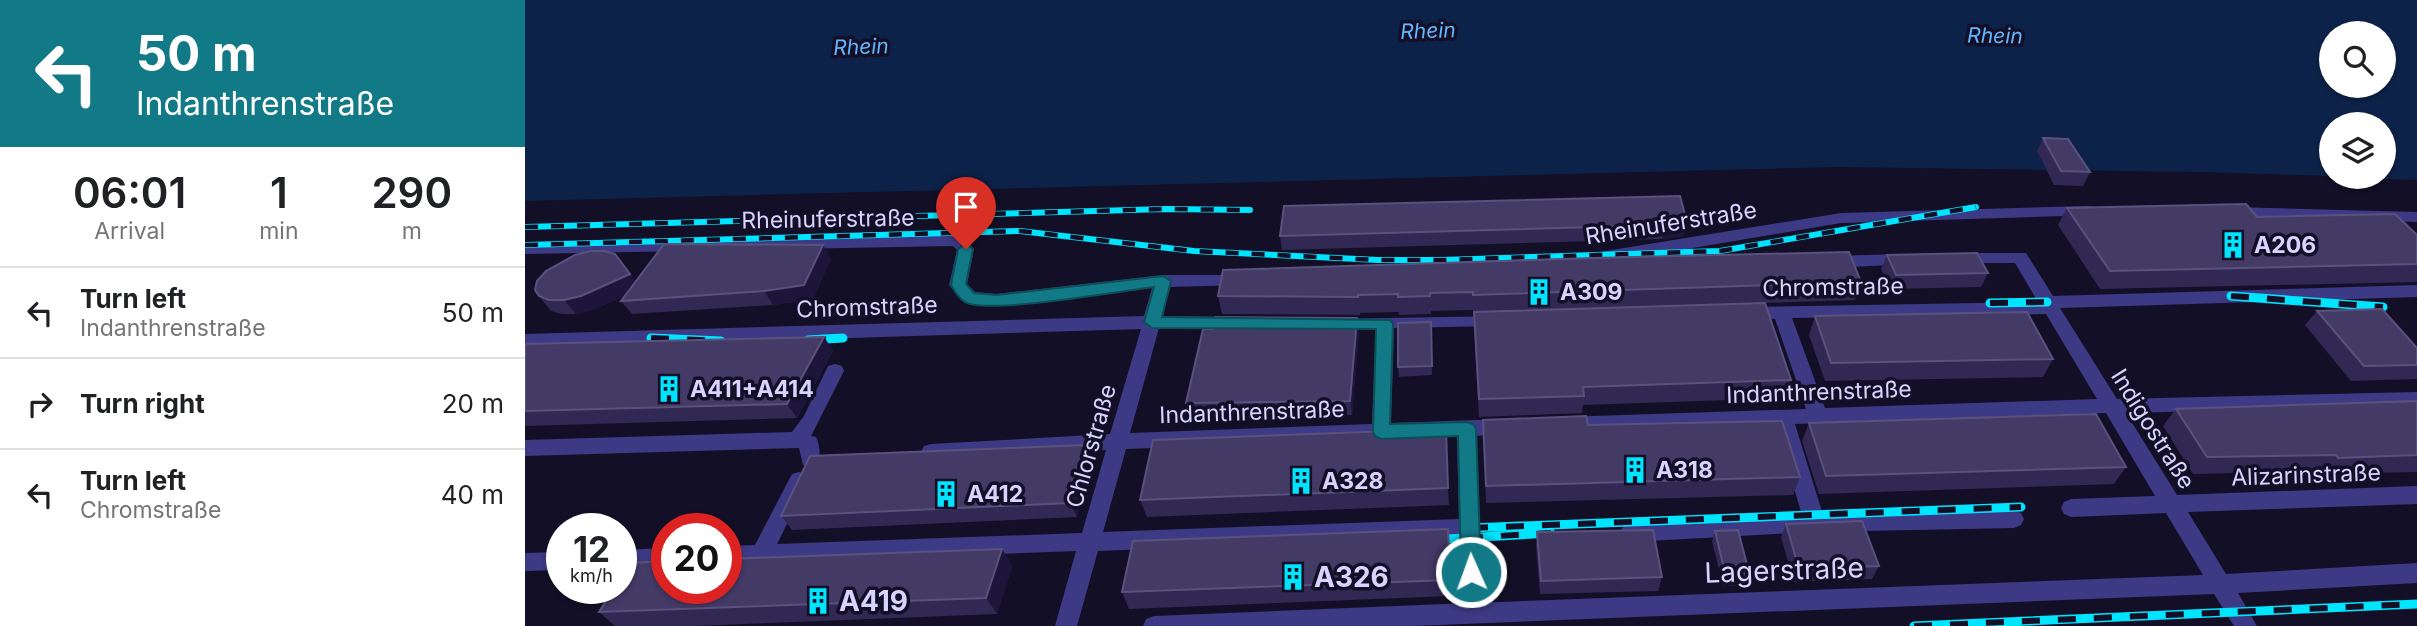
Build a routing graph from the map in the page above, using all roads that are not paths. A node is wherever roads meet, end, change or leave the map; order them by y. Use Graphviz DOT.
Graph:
graph roads {
  1 [pos="2105,211"];
  2 [pos="2216,212"];
  3 [pos="2417,217"];
  4 [pos="525,250"];
  5 [pos="1815,262"];
  6 [pos="1651,267"];
  7 [pos="1258,278"];
  8 [pos="1163,281"];
  9 [pos="2417,291"];
  10 [pos="2049,305"];
  11 [pos="1781,312"];
  12 [pos="1726,313"];
  13 [pos="1521,320"];
  14 [pos="1152,322"];
  15 [pos="1248,323"];
  16 [pos="1316,323"];
  17 [pos="1385,324"];
  18 [pos="525,341"];
  19 [pos="835,371"];
  20 [pos="2417,399"];
  21 [pos="2110,406"];
  22 [pos="1818,416"];
  23 [pos="1783,418"];
  24 [pos="1549,426"];
  25 [pos="1522,427"];
  26 [pos="1467,429"];
  27 [pos="1381,432"];
  28 [pos="797,440"];
  29 [pos="1118,441"];
  30 [pos="525,448"];
  31 [pos="917,452"];
  32 [pos="2417,495"];
  33 [pos="2172,505"];
  34 [pos="2071,508"];
  35 [pos="2014,519"];
  36 [pos="1815,524"];
  37 [pos="1469,528"];
  38 [pos="1613,534"];
  39 [pos="1089,541"];
  40 [pos="761,554"];
  41 [pos="742,555"];
  42 [pos="546,561"];
  43 [pos="525,562"];
  44 [pos="2417,573"];
  45 [pos="2220,582"];
  46 [pos="1471,594"];
  47 [pos="1066,626"];
  48 [pos="1154,626"];
  49 [pos="2246,626"];
  1 -- 6 [label="street, Rheinuferstraße"];
  2 -- 3 [label="street"];
  4 -- 8 [label="street, Rheinuferstraße"];
  5 -- 10 [label="street, Indigostraße"];
  7 -- 8 [label="street, Rheinuferstraße"];
  8 -- 14 [label="street, Chlorstraße"];
  9 -- 10 [label="street, Chromstraße"];
  10 -- 11 [label="street, Chromstraße"];
  10 -- 21 [label="street, Indigostraße"];
  11 -- 12 [label="street, Chromstraße"];
  11 -- 22 [label="street"];
  13 -- 17 [label="street"];
  14 -- 15 [label="street, Chromstraße"];
  14 -- 18 [label="street, Chromstraße"];
  14 -- 29 [label="street, Chlorstraße"];
  16 -- 17 [label="street"];
  17 -- 27 [label="street"];
  19 -- 28 [label="street"];
  20 -- 21 [label="street, Indanthrenstraße"];
  21 -- 22 [label="street, Indanthrenstraße"];
  21 -- 33 [label="street, Indigostraße"];
  22 -- 23 [label="street, Indanthrenstraße"];
  23 -- 24 [label="street, Indanthrenstraße"];
  23 -- 36 [label="street"];
  25 -- 26 [label="street, Indanthrenstraße"];
  26 -- 27 [label="street, Indanthrenstraße"];
  26 -- 37 [label="street"];
  27 -- 29 [label="street, Indanthrenstraße"];
  28 -- 30 [label="street"];
  28 -- 40 [label="street"];
  29 -- 31 [label="street, Indanthrenstraße"];
  29 -- 39 [label="street, Chlorstraße"];
  32 -- 33 [label="street, Alizarinstraße"];
  33 -- 34 [label="street, Alizarinstraße"];
  33 -- 45 [label="street, Indigostraße"];
  35 -- 36 [label="street"];
  36 -- 38 [label="street"];
  37 -- 39 [label="street"];
  37 -- 46 [label="street"];
  39 -- 40 [label="street"];
  39 -- 47 [label="street, Chlorstraße"];
  40 -- 41 [label="street"];
  42 -- 43 [label="street"];
  44 -- 45 [label="street, Lagerstraße"];
  45 -- 48 [label="street, Lagerstraße"];
  45 -- 49 [label="street, Indigostraße"];
}
